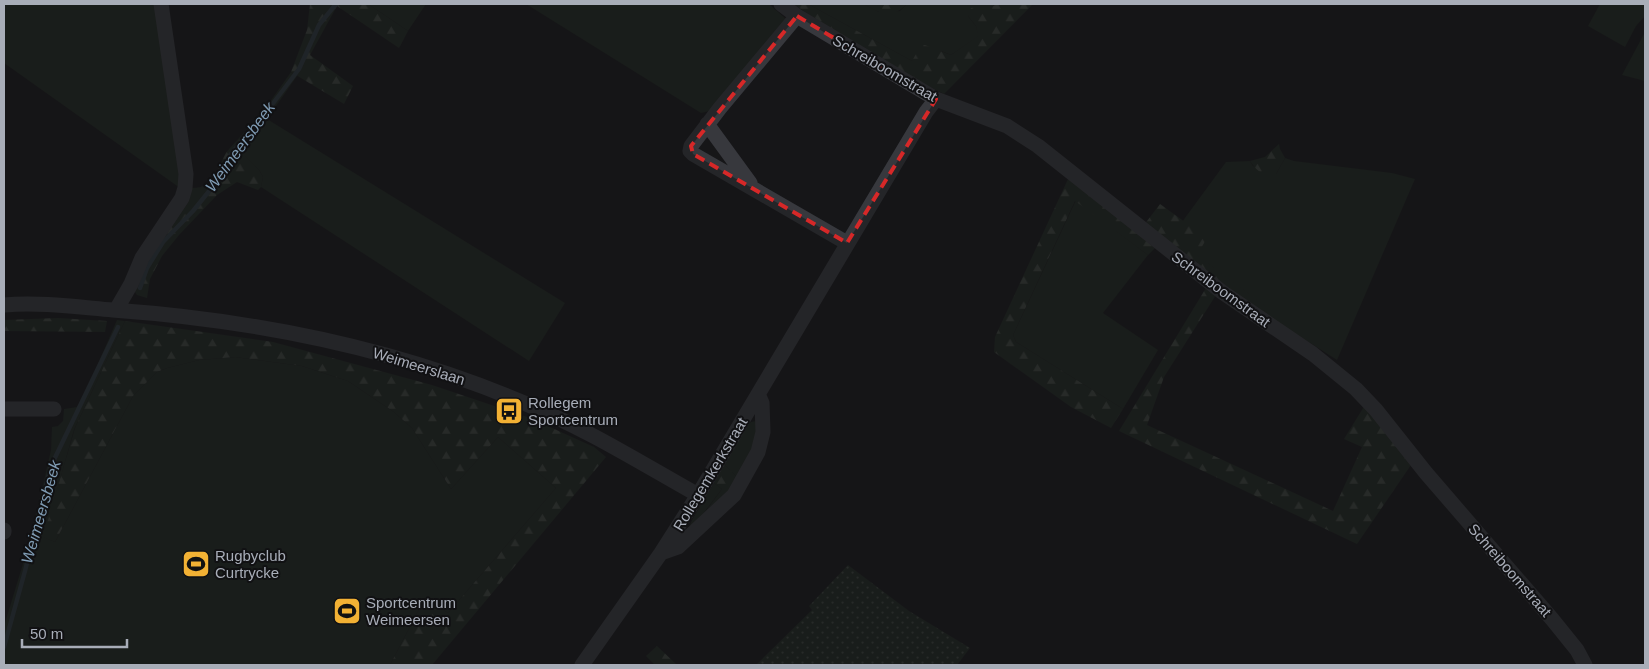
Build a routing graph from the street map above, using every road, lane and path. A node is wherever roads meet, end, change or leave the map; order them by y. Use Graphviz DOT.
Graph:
graph roads {
  1 [pos="161,4"];
  2 [pos="782,4"];
  3 [pos="797,16"];
  4 [pos="936,99"];
  5 [pos="707,124"];
  6 [pos="753,188"];
  7 [pos="847,243"];
  8 [pos="4,305"];
  9 [pos="116,310"];
  10 [pos="758,394"];
  11 [pos="4,409"];
  12 [pos="54,409"];
  13 [pos="698,495"];
  14 [pos="661,553"];
  15 [pos="582,665"];
  16 [pos="1585,665"];
  1 -- 9 [label="street"];
  2 -- 3 [label="street, Schreiboomstraat"];
  3 -- 4 [label="street, Schreiboomstraat"];
  3 -- 5 [label="street"];
  4 -- 7 [label="street, Rollegemkerkstraat"];
  4 -- 16 [label="street, Schreiboomstraat"];
  5 -- 6 [label="street"];
  5 -- 6 [label="street"];
  6 -- 7 [label="street"];
  7 -- 10 [label="street, Rollegemkerkstraat"];
  8 -- 9 [label="street, Weimeerslaan"];
  9 -- 13 [label="street, Weimeerslaan"];
  10 -- 13 [label="street, Rollegemkerkstraat"];
  10 -- 14 [label="street, Rollegemkerkstraat"];
  11 -- 12 [label="street"];
  13 -- 14 [label="street, Rollegemkerkstraat"];
  14 -- 15 [label="street, Rollegemkerkstraat"];
}
